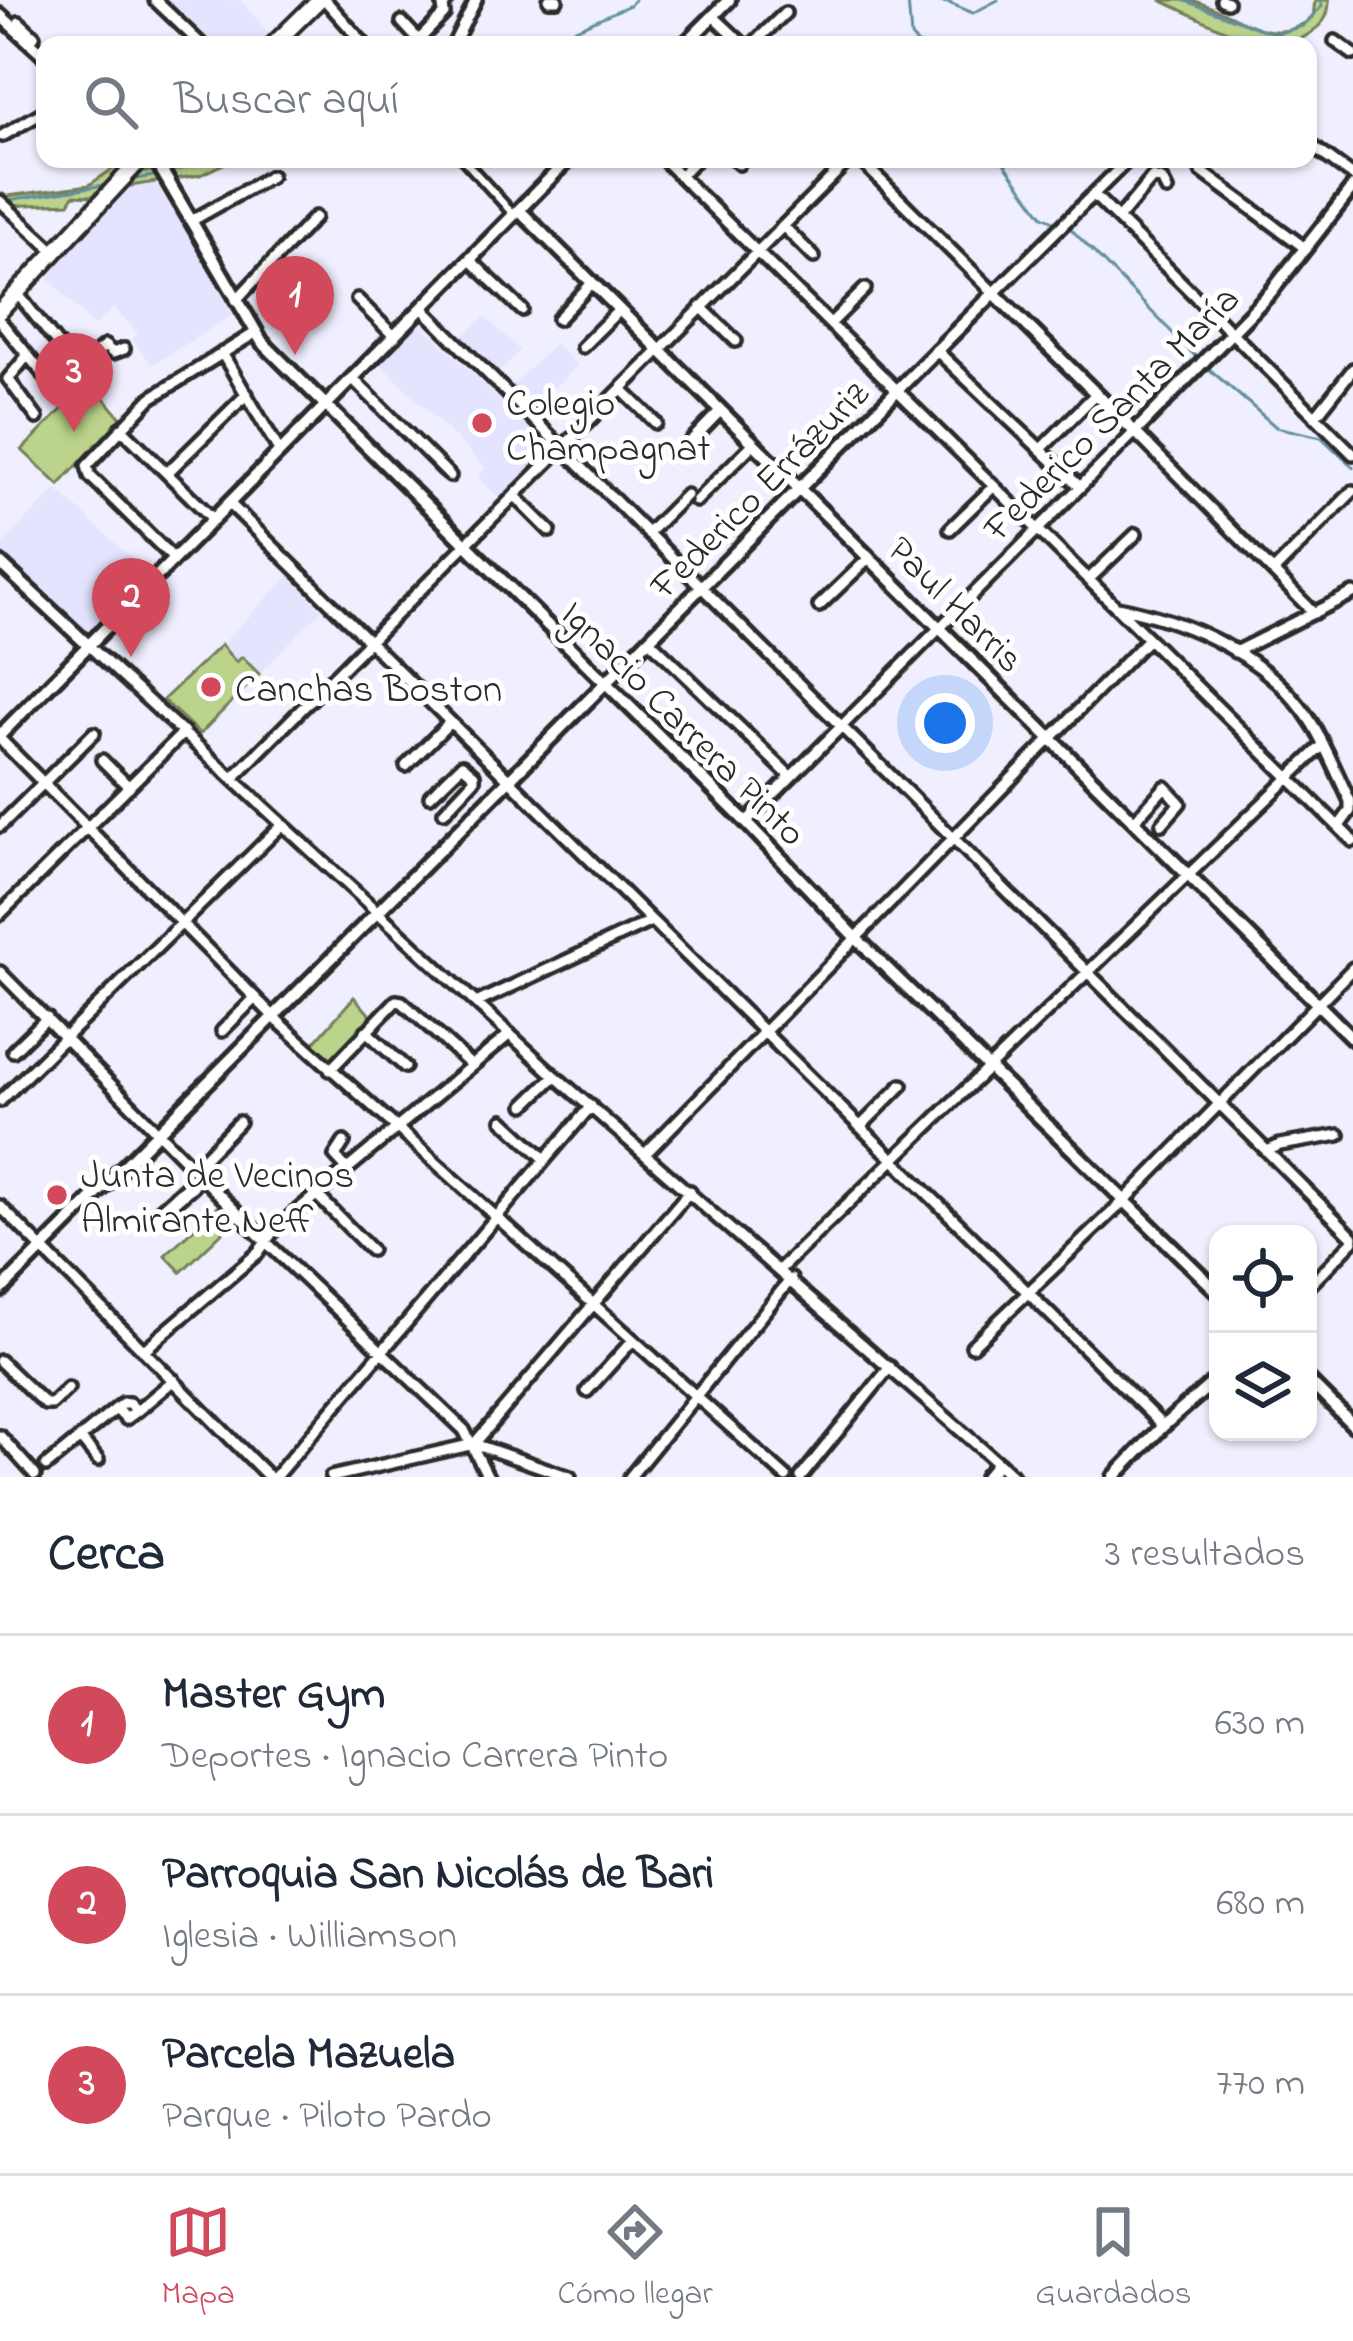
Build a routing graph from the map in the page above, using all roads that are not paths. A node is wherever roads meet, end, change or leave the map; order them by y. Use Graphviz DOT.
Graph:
graph roads {
  1 [pos="155,0"];
  2 [pos="322,0"];
  3 [pos="476,0"];
  4 [pos="729,0"];
  5 [pos="442,2"];
  6 [pos="785,13"];
  7 [pos="0,15"];
  8 [pos="713,16"];
  9 [pos="19,22"];
  10 [pos="402,22"];
  11 [pos="193,36"];
  12 [pos="283,36"];
  13 [pos="356,36"];
  14 [pos="415,36"];
  15 [pos="426,36"];
  16 [pos="458,36"];
  17 [pos="693,36"];
  18 [pos="737,36"];
  19 [pos="758,36"];
  20 [pos="1335,41"];
  21 [pos="29,42"];
  22 [pos="36,48"];
  23 [pos="1353,55"];
  24 [pos="36,116"];
  25 [pos="2,136"];
  26 [pos="1317,150"];
  27 [pos="132,168"];
  28 [pos="162,168"];
  29 [pos="472,168"];
  30 [pos="560,168"];
  31 [pos="672,168"];
  32 [pos="688,168"];
  33 [pos="841,168"];
  34 [pos="868,168"];
  35 [pos="1120,168"];
  36 [pos="1202,171"];
  37 [pos="271,176"];
  38 [pos="680,176"];
  39 [pos="1353,176"];
  40 [pos="1353,187"];
  41 [pos="1167,190"];
  42 [pos="1094,194"];
  43 [pos="1138,200"];
  44 [pos="4,204"];
  45 [pos="1148,209"];
  46 [pos="516,213"];
  47 [pos="315,218"];
  48 [pos="1118,219"];
  49 [pos="191,220"];
  50 [pos="783,226"];
  51 [pos="1305,248"];
  52 [pos="54,251"];
  53 [pos="756,252"];
  54 [pos="814,257"];
  55 [pos="470,260"];
  56 [pos="592,283"];
  57 [pos="865,290"];
  58 [pos="17,293"];
  59 [pos="994,293"];
  60 [pos="357,299"];
  61 [pos="236,300"];
  62 [pos="701,307"];
  63 [pos="423,309"];
  64 [pos="522,310"];
  65 [pos="619,310"];
  66 [pos="0,311"];
  67 [pos="558,319"];
  68 [pos="0,321"];
  69 [pos="830,324"];
  70 [pos="255,333"];
  71 [pos="1232,334"];
  72 [pos="395,337"];
  73 [pos="736,341"];
  74 [pos="582,347"];
  75 [pos="124,349"];
  76 [pos="659,350"];
  77 [pos="936,350"];
  78 [pos="222,353"];
  79 [pos="27,356"];
  80 [pos="77,368"];
  81 [pos="1353,369"];
  82 [pos="353,379"];
  83 [pos="86,380"];
  84 [pos="52,385"];
  85 [pos="621,389"];
  86 [pos="897,391"];
  87 [pos="247,394"];
  88 [pos="1096,394"];
  89 [pos="325,407"];
  90 [pos="720,411"];
  91 [pos="1315,417"];
  92 [pos="37,418"];
  93 [pos="656,423"];
  94 [pos="121,428"];
  95 [pos="1135,432"];
  96 [pos="753,444"];
  97 [pos="687,445"];
  98 [pos="562,448"];
  99 [pos="1042,448"];
  100 [pos="280,452"];
  101 [pos="1353,454"];
  102 [pos="166,473"];
  103 [pos="450,476"];
  104 [pos="994,486"];
  105 [pos="1080,487"];
  106 [pos="800,489"];
  107 [pos="1353,491"];
  108 [pos="515,496"];
  109 [pos="229,503"];
  110 [pos="213,519"];
  111 [pos="950,529"];
  112 [pos="1037,530"];
  113 [pos="550,531"];
  114 [pos="648,533"];
  115 [pos="1136,534"];
  116 [pos="466,546"];
  117 [pos="868,558"];
  118 [pos="174,559"];
  119 [pos="0,563"];
  120 [pos="1274,571"];
  121 [pos="1088,580"];
  122 [pos="702,587"];
  123 [pos="1353,593"];
  124 [pos="819,606"];
  125 [pos="1114,606"];
  126 [pos="1314,613"];
  127 [pos="938,626"];
  128 [pos="1148,639"];
  129 [pos="650,640"];
  130 [pos="369,643"];
  131 [pos="88,645"];
  132 [pos="1235,652"];
  133 [pos="605,684"];
  134 [pos="449,723"];
  135 [pos="841,725"];
  136 [pos="94,733"];
  137 [pos="184,733"];
  138 [pos="0,737"];
  139 [pos="1051,738"];
  140 [pos="1323,745"];
  141 [pos="479,754"];
  142 [pos="102,760"];
  143 [pos="406,766"];
  144 [pos="466,767"];
  145 [pos="1290,776"];
  146 [pos="790,777"];
  147 [pos="233,778"];
  148 [pos="44,782"];
  149 [pos="508,782"];
  150 [pos="129,787"];
  151 [pos="430,796"];
  152 [pos="444,812"];
  153 [pos="1134,821"];
  154 [pos="746,822"];
  155 [pos="1162,824"];
  156 [pos="281,825"];
  157 [pos="0,826"];
  158 [pos="1339,826"];
  159 [pos="88,828"];
  160 [pos="953,838"];
  161 [pos="1353,841"];
  162 [pos="1187,874"];
  163 [pos="0,891"];
  164 [pos="14,900"];
  165 [pos="378,912"];
  166 [pos="0,914"];
  167 [pos="183,922"];
  168 [pos="649,922"];
  169 [pos="857,939"];
  170 [pos="1353,968"];
  171 [pos="1086,970"];
  172 [pos="0,972"];
  173 [pos="255,998"];
  174 [pos="476,1003"];
  175 [pos="1318,1004"];
  176 [pos="47,1018"];
  177 [pos="274,1018"];
  178 [pos="222,1031"];
  179 [pos="366,1031"];
  180 [pos="763,1033"];
  181 [pos="510,1034"];
  182 [pos="66,1037"];
  183 [pos="1353,1039"];
  184 [pos="13,1051"];
  185 [pos="405,1066"];
  186 [pos="472,1066"];
  187 [pos="987,1067"];
  188 [pos="330,1070"];
  189 [pos="555,1076"];
  190 [pos="902,1085"];
  191 [pos="0,1101"];
  192 [pos="1220,1105"];
  193 [pos="525,1106"];
  194 [pos="591,1106"];
  195 [pos="503,1120"];
  196 [pos="239,1122"];
  197 [pos="396,1127"];
  198 [pos="860,1127"];
  199 [pos="158,1132"];
  200 [pos="1339,1136"];
  201 [pos="344,1142"];
  202 [pos="1267,1151"];
  203 [pos="645,1154"];
  204 [pos="545,1159"];
  205 [pos="892,1159"];
  206 [pos="347,1169"];
  207 [pos="196,1174"];
  208 [pos="690,1192"];
  209 [pos="316,1196"];
  210 [pos="1124,1201"];
  211 [pos="0,1206"];
  212 [pos="495,1216"];
  213 [pos="1353,1239"];
  214 [pos="266,1241"];
  215 [pos="42,1248"];
  216 [pos="371,1250"];
  217 [pos="780,1269"];
  218 [pos="1317,1277"];
  219 [pos="791,1280"];
  220 [pos="1209,1283"];
  221 [pos="0,1291"];
  222 [pos="1026,1295"];
  223 [pos="594,1306"];
  224 [pos="632,1340"];
  225 [pos="972,1346"];
  226 [pos="144,1351"];
  227 [pos="382,1354"];
  228 [pos="0,1361"];
  229 [pos="890,1367"];
  230 [pos="174,1380"];
  231 [pos="1209,1386"];
  232 [pos="68,1388"];
  233 [pos="587,1390"];
  234 [pos="1317,1390"];
  235 [pos="695,1397"];
  236 [pos="1353,1424"];
  237 [pos="1163,1426"];
  238 [pos="0,1436"];
  239 [pos="80,1438"];
  240 [pos="474,1444"];
  241 [pos="98,1460"];
  242 [pos="998,1463"];
  243 [pos="46,1466"];
  244 [pos="381,1472"];
  245 [pos="35,1476"];
  246 [pos="804,1476"];
  247 [pos="55,1477"];
  248 [pos="272,1477"];
  249 [pos="331,1477"];
  250 [pos="488,1477"];
  251 [pos="570,1477"];
  252 [pos="630,1477"];
  253 [pos="786,1477"];
  254 [pos="986,1477"];
  255 [pos="1013,1477"];
  256 [pos="1114,1477"];
  1 -- 11 [label="street"];
  2 -- 12 [label="main road"];
  2 -- 13 [label="street"];
  3 -- 16 [label="street"];
  4 -- 8 [label="street"];
  5 -- 15 [label="street"];
  6 -- 19 [label="street"];
  7 -- 21 [label="street"];
  8 -- 17 [label="street"];
  8 -- 18 [label="street"];
  9 -- 21 [label="street"];
  10 -- 14 [label="street"];
  20 -- 23 [label="street"];
  21 -- 22 [label="street"];
  24 -- 25 [label="street"];
  26 -- 39 [label="street"];
  27 -- 52 [label="main road"];
  28 -- 49 [label="street, Ignacio Carrera Pinto"];
  29 -- 46 [label="street"];
  30 -- 46 [label="street"];
  31 -- 38 [label="street"];
  32 -- 38 [label="street"];
  33 -- 50 [label="street"];
  34 -- 59 [label="street"];
  35 -- 42 [label="street, Federico Errázuriz"];
  36 -- 51 [label="street"];
  37 -- 49 [label="street"];
  38 -- 53 [label="street"];
  40 -- 51 [label="street, Federico Santa María"];
  41 -- 43 [label="street"];
  42 -- 48 [label="street"];
  42 -- 59 [label="street, Federico Errázuriz"];
  43 -- 45 [label="street"];
  43 -- 48 [label="street"];
  44 -- 52 [label="street"];
  46 -- 55 [label="street"];
  46 -- 56 [label="street, Paul Harris"];
  47 -- 61 [label="street"];
  48 -- 71 [label="street"];
  49 -- 61 [label="street, Ignacio Carrera Pinto"];
  50 -- 53 [label="street"];
  50 -- 54 [label="street"];
  51 -- 71 [label="street, Federico Santa María"];
  52 -- 58 [label="main road"];
  53 -- 62 [label="street"];
  53 -- 69 [label="street"];
  55 -- 63 [label="street"];
  55 -- 64 [label="street"];
  56 -- 65 [label="street, Paul Harris"];
  56 -- 67 [label="street"];
  57 -- 69 [label="street"];
  58 -- 66 [label="main road"];
  58 -- 80 [label="street"];
  59 -- 77 [label="street, Federico Errázuriz"];
  59 -- 88 [label="street"];
  60 -- 72 [label="street"];
  61 -- 70 [label="street, Ignacio Carrera Pinto"];
  62 -- 73 [label="street"];
  62 -- 76 [label="street"];
  63 -- 72 [label="street"];
  63 -- 98 [label="street"];
  65 -- 74 [label="street"];
  65 -- 76 [label="street, Paul Harris"];
  68 -- 79 [label="street"];
  69 -- 86 [label="street"];
  70 -- 78 [label="street"];
  70 -- 89 [label="street, Ignacio Carrera Pinto"];
  71 -- 91 [label="street"];
  71 -- 95 [label="street, Federico Santa María"];
  72 -- 82 [label="street"];
  75 -- 80 [label="street"];
  76 -- 85 [label="street"];
  76 -- 90 [label="street, Paul Harris"];
  77 -- 86 [label="street, Federico Errázuriz"];
  77 -- 99 [label="street"];
  78 -- 87 [label="street"];
  78 -- 94 [label="street"];
  79 -- 84 [label="street"];
  79 -- 92 [label="street"];
  80 -- 83 [label="street"];
  81 -- 91 [label="street"];
  82 -- 89 [label="street"];
  82 -- 103 [label="street"];
  85 -- 93 [label="street"];
  85 -- 98 [label="street"];
  86 -- 104 [label="street"];
  86 -- 106 [label="street, Federico Errázuriz"];
  87 -- 100 [label="street"];
  87 -- 102 [label="street"];
  88 -- 95 [label="street"];
  88 -- 99 [label="street"];
  89 -- 100 [label="street"];
  89 -- 116 [label="street, Ignacio Carrera Pinto"];
  90 -- 96 [label="street, Paul Harris"];
  90 -- 97 [label="street"];
  91 -- 101 [label="street"];
  94 -- 102 [label="street"];
  94 -- 118 [label="street"];
  95 -- 105 [label="street, Federico Santa María"];
  95 -- 120 [label="street"];
  96 -- 106 [label="street, Paul Harris"];
  96 -- 114 [label="street"];
  98 -- 108 [label="street"];
  98 -- 114 [label="street"];
  99 -- 105 [label="street"];
  100 -- 109 [label="street"];
  102 -- 110 [label="street"];
  104 -- 111 [label="street"];
  104 -- 112 [label="street"];
  105 -- 112 [label="street, Federico Santa María"];
  106 -- 117 [label="street, Paul Harris"];
  106 -- 122 [label="street, Federico Errázuriz"];
  107 -- 120 [label="street"];
  108 -- 113 [label="street"];
  108 -- 116 [label="street"];
  109 -- 110 [label="street"];
  109 -- 130 [label="street"];
  110 -- 118 [label="street"];
  112 -- 121 [label="street"];
  112 -- 127 [label="street, Federico Santa María"];
  114 -- 122 [label="street"];
  115 -- 121 [label="street"];
  116 -- 130 [label="street"];
  116 -- 133 [label="street, Ignacio Carrera Pinto"];
  117 -- 124 [label="street"];
  117 -- 127 [label="street, Paul Harris"];
  118 -- 131 [label="street"];
  119 -- 131 [label="street"];
  120 -- 126 [label="street"];
  121 -- 125 [label="street"];
  122 -- 129 [label="street, Federico Errázuriz"];
  122 -- 135 [label="street"];
  123 -- 126 [label="street"];
  125 -- 128 [label="street"];
  125 -- 132 [label="street"];
  126 -- 132 [label="street"];
  127 -- 135 [label="street, Federico Santa María"];
  127 -- 139 [label="street, Paul Harris"];
  128 -- 139 [label="street"];
  128 -- 145 [label="street"];
  129 -- 133 [label="street, Federico Errázuriz"];
  129 -- 146 [label="street"];
  130 -- 134 [label="street"];
  130 -- 147 [label="street"];
  131 -- 137 [label="street"];
  131 -- 138 [label="street"];
  132 -- 140 [label="street"];
  133 -- 149 [label="street, Federico Errázuriz"];
  133 -- 154 [label="street, Ignacio Carrera Pinto"];
  134 -- 141 [label="street"];
  134 -- 143 [label="street"];
  135 -- 146 [label="street, Federico Santa María"];
  135 -- 160 [label="street"];
  136 -- 148 [label="street"];
  137 -- 147 [label="street"];
  137 -- 150 [label="street"];
  138 -- 148 [label="street"];
  139 -- 153 [label="street, Paul Harris"];
  139 -- 160 [label="street"];
  140 -- 145 [label="street"];
  140 -- 158 [label="street"];
  141 -- 144 [label="street"];
  141 -- 149 [label="street"];
  142 -- 150 [label="street"];
  144 -- 151 [label="street"];
  144 -- 152 [label="street"];
  145 -- 158 [label="street"];
  145 -- 162 [label="street"];
  146 -- 154 [label="street, Federico Santa María"];
  147 -- 156 [label="street"];
  148 -- 157 [label="street"];
  148 -- 159 [label="street"];
  149 -- 165 [label="street, Federico Errázuriz"];
  149 -- 168 [label="street"];
  150 -- 159 [label="street"];
  153 -- 155 [label="street"];
  153 -- 162 [label="street, Paul Harris"];
  154 -- 169 [label="street, Ignacio Carrera Pinto"];
  156 -- 165 [label="street"];
  156 -- 167 [label="street"];
  158 -- 161 [label="street"];
  159 -- 164 [label="street"];
  159 -- 167 [label="street"];
  160 -- 169 [label="street"];
  160 -- 171 [label="street"];
  162 -- 171 [label="street"];
  162 -- 175 [label="street, Paul Harris"];
  163 -- 164 [label="street"];
  164 -- 166 [label="street"];
  165 -- 174 [label="street"];
  165 -- 177 [label="street, Federico Errázuriz"];
  167 -- 173 [label="street"];
  167 -- 182 [label="street"];
  168 -- 174 [label="street"];
  168 -- 180 [label="street"];
  169 -- 180 [label="street"];
  169 -- 187 [label="street, Ignacio Carrera Pinto"];
  170 -- 175 [label="street"];
  171 -- 187 [label="street"];
  171 -- 192 [label="street"];
  172 -- 176 [label="street"];
  173 -- 177 [label="street"];
  173 -- 178 [label="street"];
  174 -- 181 [label="street"];
  175 -- 183 [label="street, Paul Harris"];
  175 -- 192 [label="street"];
  176 -- 182 [label="street"];
  176 -- 184 [label="street"];
  177 -- 188 [label="street"];
  177 -- 199 [label="street, Federico Errázuriz"];
  179 -- 185 [label="street"];
  179 -- 186 [label="street"];
  179 -- 188 [label="street"];
  180 -- 198 [label="street"];
  180 -- 203 [label="street"];
  181 -- 186 [label="street"];
  181 -- 189 [label="street"];
  182 -- 191 [label="street"];
  182 -- 199 [label="street"];
  186 -- 197 [label="street"];
  187 -- 205 [label="street"];
  187 -- 210 [label="street, Ignacio Carrera Pinto"];
  188 -- 197 [label="street"];
  189 -- 193 [label="street"];
  189 -- 194 [label="street"];
  190 -- 198 [label="street"];
  192 -- 202 [label="street"];
  192 -- 210 [label="street"];
  194 -- 203 [label="street"];
  194 -- 204 [label="street"];
  195 -- 204 [label="street"];
  196 -- 207 [label="street"];
  197 -- 206 [label="street"];
  197 -- 212 [label="street"];
  198 -- 205 [label="street"];
  199 -- 207 [label="street"];
  199 -- 215 [label="street, Federico Errázuriz"];
  200 -- 202 [label="street"];
  201 -- 206 [label="street"];
  202 -- 213 [label="street"];
  203 -- 208 [label="street"];
  204 -- 212 [label="street"];
  205 -- 217 [label="street"];
  205 -- 222 [label="street"];
  206 -- 209 [label="street"];
  207 -- 214 [label="street"];
  208 -- 217 [label="street"];
  208 -- 223 [label="street"];
  209 -- 214 [label="street"];
  209 -- 216 [label="street"];
  210 -- 220 [label="street, Ignacio Carrera Pinto"];
  210 -- 222 [label="street"];
  211 -- 215 [label="street"];
  212 -- 223 [label="street"];
  212 -- 227 [label="street"];
  213 -- 218 [label="street"];
  214 -- 226 [label="street"];
  214 -- 227 [label="street"];
  215 -- 221 [label="street, Federico Errázuriz"];
  215 -- 226 [label="street"];
  217 -- 219 [label="street"];
  219 -- 229 [label="street"];
  219 -- 235 [label="street"];
  222 -- 225 [label="street"];
  222 -- 237 [label="street"];
  223 -- 224 [label="street"];
  223 -- 240 [label="street"];
  224 -- 233 [label="street"];
  224 -- 235 [label="street"];
  226 -- 230 [label="street"];
  227 -- 240 [label="street"];
  227 -- 248 [label="street"];
  228 -- 232 [label="street"];
  229 -- 242 [label="street"];
  229 -- 246 [label="street"];
  230 -- 239 [label="street"];
  230 -- 248 [label="street"];
  231 -- 237 [label="street"];
  234 -- 236 [label="street"];
  235 -- 252 [label="street"];
  235 -- 253 [label="street"];
  237 -- 256 [label="street"];
  238 -- 245 [label="street"];
  239 -- 241 [label="street"];
  239 -- 243 [label="street"];
  240 -- 244 [label="street"];
  240 -- 250 [label="street"];
  240 -- 251 [label="street"];
  242 -- 254 [label="street"];
  242 -- 255 [label="street"];
  243 -- 245 [label="street"];
  243 -- 247 [label="street"];
  244 -- 249 [label="street"];
}
